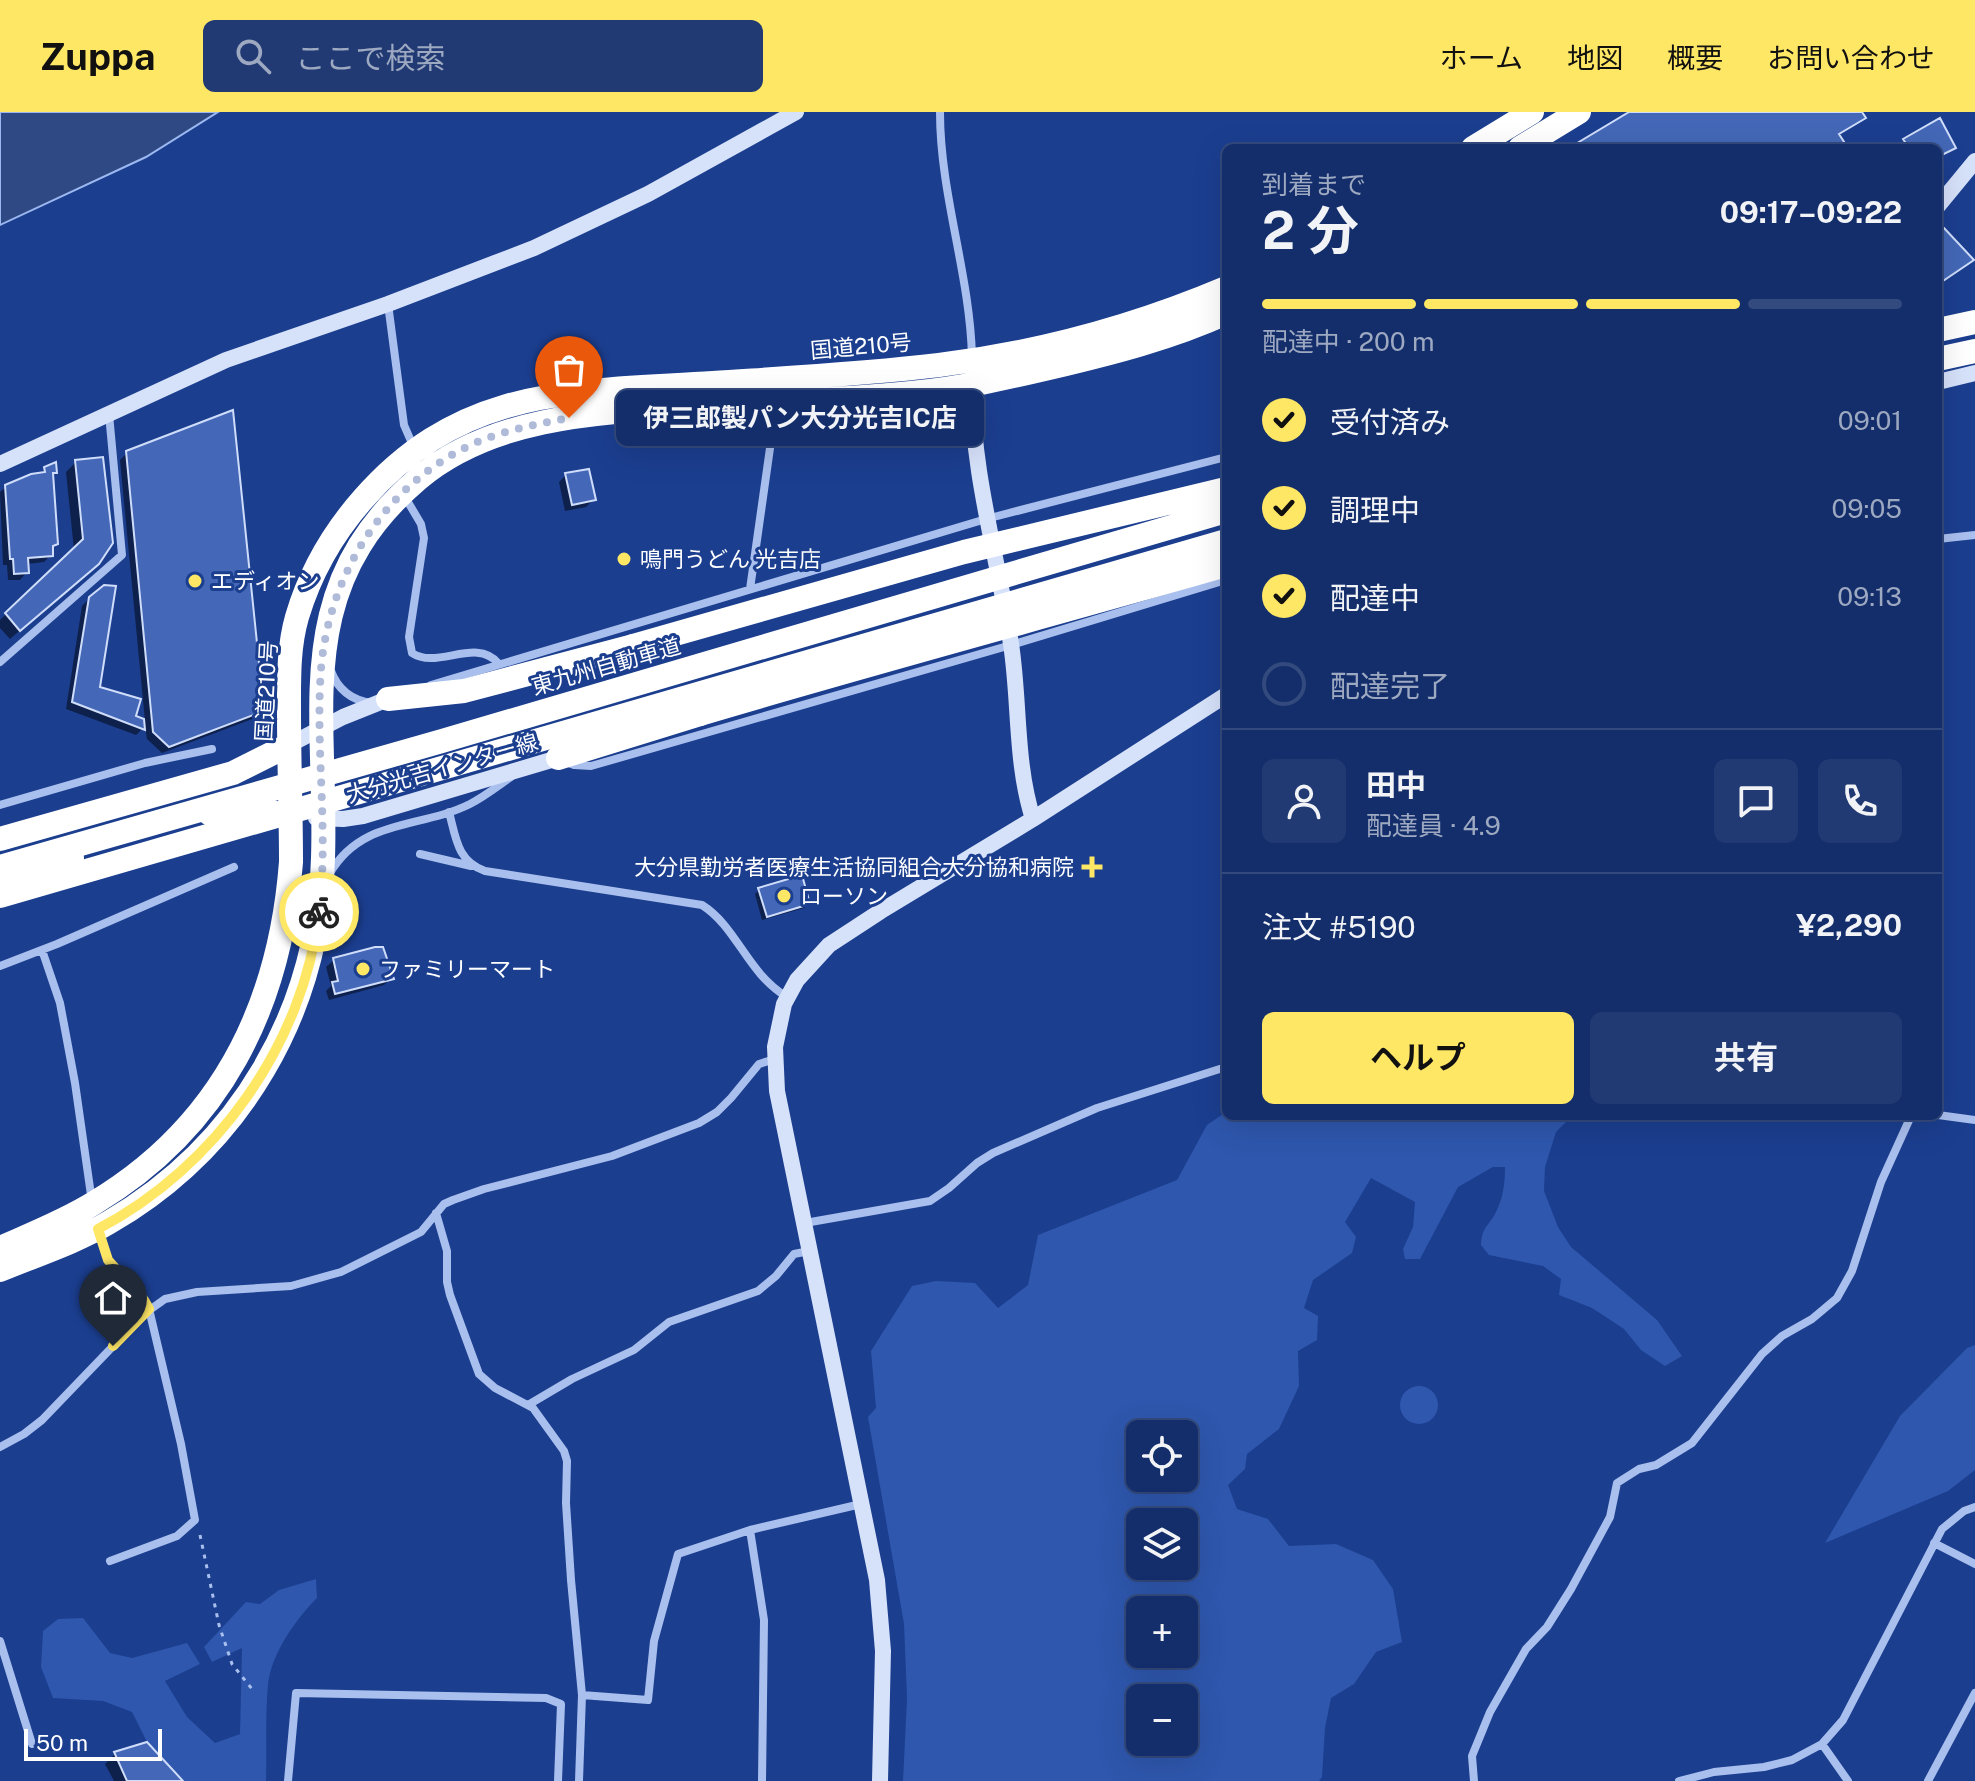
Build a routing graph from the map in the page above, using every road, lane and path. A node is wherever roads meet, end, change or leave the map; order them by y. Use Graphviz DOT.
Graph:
graph roads {
  1 [pos="796,112"];
  2 [pos="940,112"];
  3 [pos="1532,112"];
  4 [pos="1579,112"];
  5 [pos="1480,144"];
  6 [pos="1527,144"];
  7 [pos="1975,161"];
  8 [pos="1942,201"];
  9 [pos="1222,290"];
  10 [pos="388,304"];
  11 [pos="1222,315"];
  12 [pos="1975,322"];
  13 [pos="1942,329"];
  14 [pos="1975,351"];
  15 [pos="1942,358"];
  16 [pos="972,360"];
  17 [pos="1975,373"];
  18 [pos="1942,381"];
  19 [pos="972,385"];
  20 [pos="776,402"];
  21 [pos="109,413"];
  22 [pos="414,450"];
  23 [pos="1222,458"];
  24 [pos="0,464"];
  25 [pos="1222,490"];
  26 [pos="402,493"];
  27 [pos="1222,512"];
  28 [pos="986,519"];
  29 [pos="1975,535"];
  30 [pos="1942,539"];
  31 [pos="1222,542"];
  32 [pos="1222,566"];
  33 [pos="1222,581"];
  34 [pos="750,589"];
  35 [pos="325,639"];
  36 [pos="1011,645"];
  37 [pos="0,662"];
  38 [pos="498,663"];
  39 [pos="1222,698"];
  40 [pos="382,701"];
  41 [pos="321,727"];
  42 [pos="212,749"];
  43 [pos="289,755"];
  44 [pos="558,758"];
  45 [pos="522,770"];
  46 [pos="0,805"];
  47 [pos="323,807"];
  48 [pos="449,812"];
  49 [pos="207,814"];
  50 [pos="291,815"];
  51 [pos="1033,819"];
  52 [pos="0,839"];
  53 [pos="420,854"];
  54 [pos="472,866"];
  55 [pos="0,867"];
  56 [pos="234,867"];
  57 [pos="0,881"];
  58 [pos="289,890"];
  59 [pos="321,892"];
  60 [pos="0,896"];
  61 [pos="42,950"];
  62 [pos="0,966"];
  63 [pos="787,997"];
  64 [pos="775,1059"];
  65 [pos="1222,1068"];
  66 [pos="1942,1116"];
  67 [pos="1909,1120"];
  68 [pos="1975,1120"];
  69 [pos="92,1205"];
  70 [pos="436,1213"];
  71 [pos="804,1223"];
  72 [pos="98,1229"];
  73 [pos="0,1248"];
  74 [pos="809,1251"];
  75 [pos="0,1270"];
  76 [pos="149,1309"];
  77 [pos="528,1405"];
  78 [pos="0,1447"];
  79 [pos="861,1504"];
  80 [pos="1975,1507"];
  81 [pos="195,1520"];
  82 [pos="750,1530"];
  83 [pos="1934,1543"];
  84 [pos="110,1561"];
  85 [pos="1975,1564"];
  86 [pos="0,1641"];
  87 [pos="252,1689"];
  88 [pos="1975,1693"];
  89 [pos="582,1695"];
  90 [pos="32,1744"];
  91 [pos="1822,1744"];
  92 [pos="288,1781"];
  93 [pos="558,1781"];
  94 [pos="579,1781"];
  95 [pos="762,1781"];
  96 [pos="880,1781"];
  97 [pos="1474,1781"];
  98 [pos="1679,1781"];
  99 [pos="1848,1781"];
  100 [pos="1928,1781"];
  1 -- 10 [label="street"];
  2 -- 16 [label="street"];
  3 -- 5 [label="highway"];
  4 -- 6 [label="highway"];
  7 -- 8 [label="street"];
  9 -- 16 [label="highway, 国道210号"];
  10 -- 21 [label="street"];
  10 -- 22 [label="street"];
  11 -- 19 [label="highway"];
  12 -- 13 [label="highway"];
  14 -- 15 [label="highway"];
  16 -- 19 [label="street"];
  16 -- 22 [label="highway, 国道210号"];
  17 -- 18 [label="street"];
  19 -- 20 [label="highway"];
  19 -- 28 [label="street"];
  20 -- 26 [label="highway"];
  20 -- 34 [label="street"];
  21 -- 24 [label="street"];
  21 -- 37 [label="street"];
  22 -- 43 [label="highway, 国道210号"];
  23 -- 28 [label="street"];
  25 -- 40 [label="highway, bridge"];
  26 -- 35 [label="highway"];
  26 -- 38 [label="street"];
  27 -- 55 [label="highway, 東九州自動車道, bridge"];
  28 -- 34 [label="street"];
  28 -- 36 [label="street"];
  29 -- 30 [label="street"];
  31 -- 60 [label="highway, bridge"];
  32 -- 44 [label="highway, bridge"];
  33 -- 36 [label="street"];
  34 -- 38 [label="street"];
  35 -- 40 [label="street"];
  35 -- 41 [label="highway"];
  36 -- 44 [label="street"];
  36 -- 51 [label="street"];
  38 -- 40 [label="street"];
  39 -- 51 [label="street"];
  40 -- 41 [label="street"];
  41 -- 43 [label="street"];
  41 -- 47 [label="highway"];
  42 -- 46 [label="street"];
  43 -- 47 [label="highway"];
  43 -- 50 [label="highway, 国道210号"];
  43 -- 52 [label="highway"];
  44 -- 45 [label="street, 大分光吉インター線"];
  45 -- 47 [label="street, 大分光吉インター線"];
  45 -- 48 [label="street"];
  47 -- 50 [label="street, 大分光吉インター線"];
  47 -- 59 [label="highway"];
  48 -- 54 [label="street"];
  48 -- 59 [label="street"];
  49 -- 50 [label="highway"];
  49 -- 57 [label="highway"];
  49 -- 58 [label="highway"];
  50 -- 58 [label="highway, 国道210号"];
  51 -- 63 [label="street"];
  53 -- 54 [label="street"];
  54 -- 63 [label="street"];
  56 -- 61 [label="street"];
  58 -- 69 [label="highway, 国道210号"];
  59 -- 72 [label="highway"];
  61 -- 62 [label="street"];
  61 -- 69 [label="street"];
  63 -- 64 [label="street"];
  64 -- 70 [label="street"];
  64 -- 71 [label="street"];
  65 -- 71 [label="street"];
  66 -- 68 [label="street"];
  67 -- 97 [label="street"];
  69 -- 72 [label="street"];
  69 -- 73 [label="highway, 国道210号"];
  70 -- 76 [label="street"];
  70 -- 77 [label="street"];
  71 -- 74 [label="street"];
  72 -- 75 [label="highway"];
  72 -- 76 [label="street"];
  74 -- 77 [label="street"];
  74 -- 79 [label="street"];
  76 -- 78 [label="street"];
  76 -- 81 [label="street"];
  77 -- 89 [label="street"];
  79 -- 82 [label="street"];
  79 -- 96 [label="street"];
  80 -- 83 [label="street"];
  81 -- 84 [label="street"];
  81 -- 87 [label="path"];
  82 -- 89 [label="street"];
  82 -- 95 [label="street"];
  83 -- 85 [label="street"];
  83 -- 91 [label="street"];
  86 -- 90 [label="street"];
  88 -- 100 [label="street"];
  89 -- 94 [label="street"];
  91 -- 98 [label="street"];
  91 -- 99 [label="street"];
  92 -- 93 [label="street"];
}
